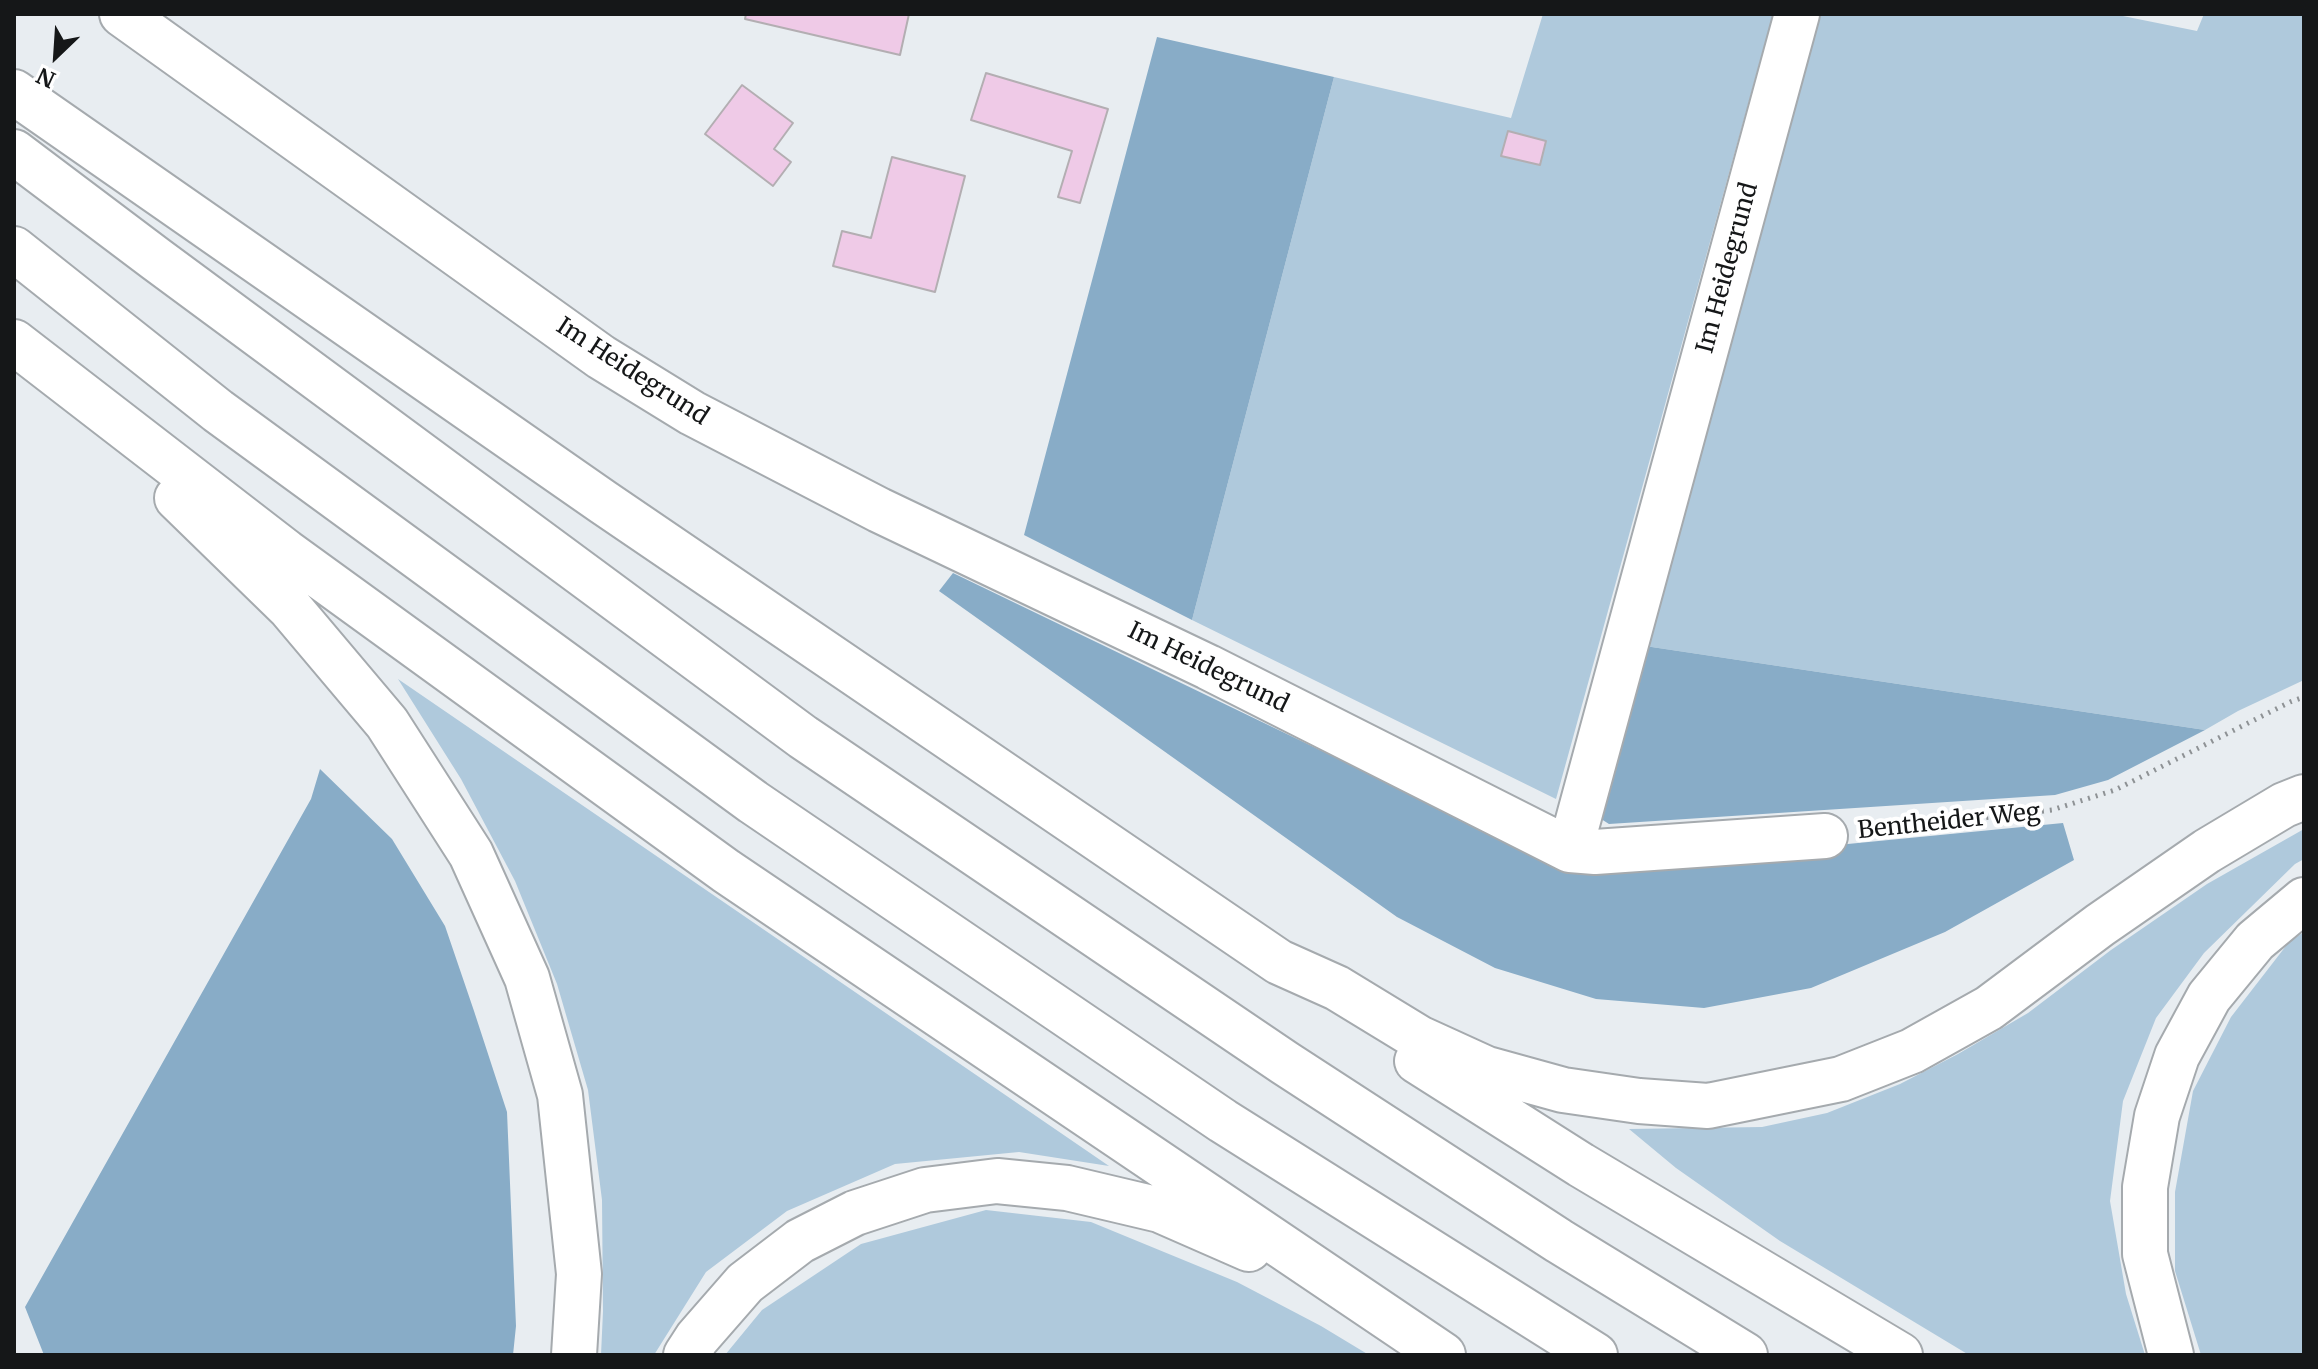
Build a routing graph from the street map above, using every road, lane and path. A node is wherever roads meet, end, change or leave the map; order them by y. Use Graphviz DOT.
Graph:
graph roads {
  1 [pos="122,14"];
  2 [pos="1797,14"];
  3 [pos="14,92"];
  4 [pos="14,152"];
  5 [pos="14,249"];
  6 [pos="14,344"];
  7 [pos="2304,697"];
  8 [pos="2304,797"];
  9 [pos="1825,836"];
  10 [pos="1570,850"];
  11 [pos="2304,900"];
  12 [pos="1279,962"];
  13 [pos="1401,1329"];
  14 [pos="574,1355"];
  15 [pos="686,1355"];
  16 [pos="1443,1355"];
  17 [pos="1595,1355"];
  18 [pos="1745,1355"];
  19 [pos="1900,1355"];
  20 [pos="2171,1355"];
  1 -- 10 [label="main road, Im Heidegrund"];
  2 -- 10 [label="main road, Im Heidegrund"];
  3 -- 12 [label="main road"];
  4 -- 18 [label="main road"];
  5 -- 17 [label="main road"];
  6 -- 13 [label="main road"];
  6 -- 14 [label="main road"];
  7 -- 9 [label="path, Bentheider Weg"];
  8 -- 12 [label="main road"];
  9 -- 10 [label="main road, Bentheider Weg"];
  11 -- 20 [label="main road"];
  12 -- 19 [label="main road"];
  13 -- 15 [label="main road"];
  13 -- 16 [label="main road"];
}
